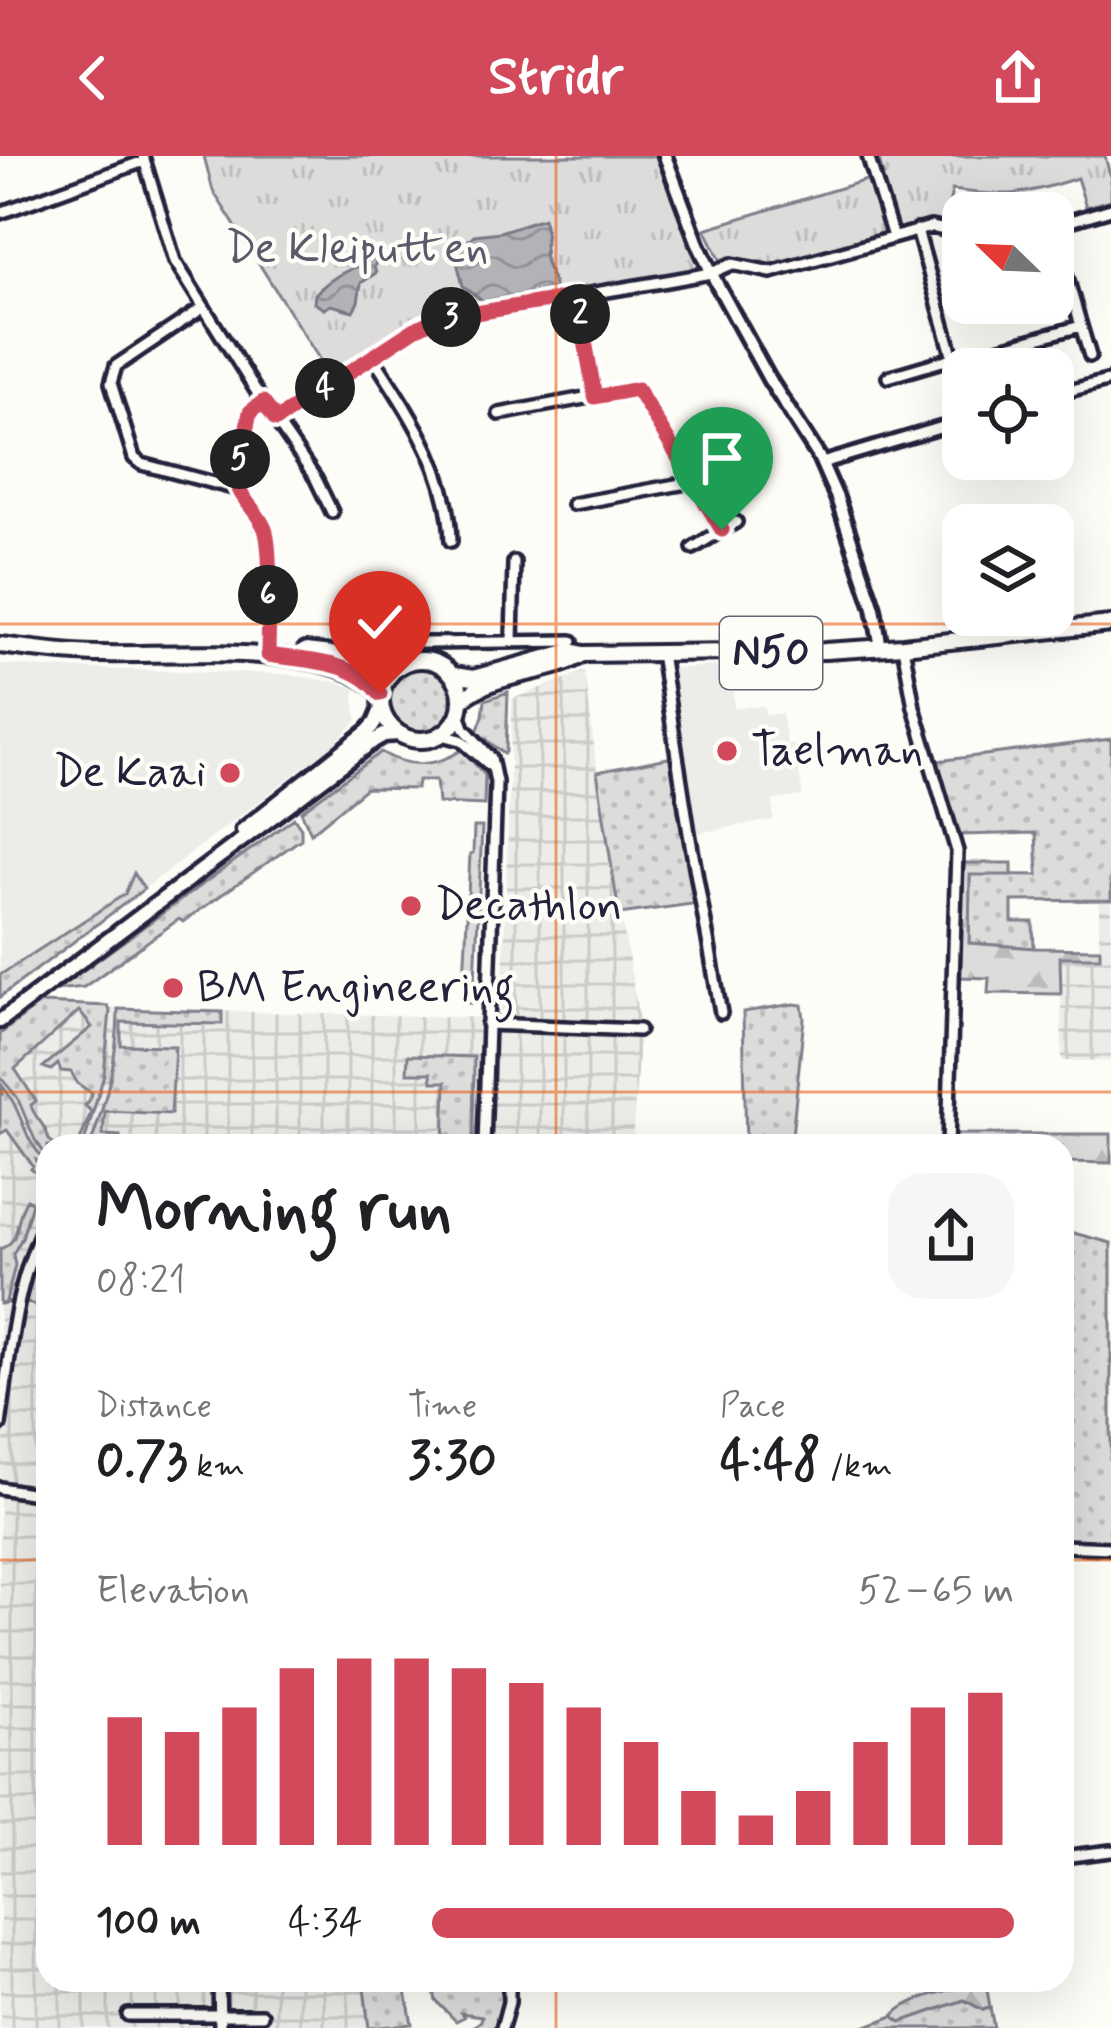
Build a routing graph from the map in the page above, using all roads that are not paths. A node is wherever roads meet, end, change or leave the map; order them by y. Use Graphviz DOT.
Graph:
graph roads {
  1 [pos="665,156"];
  2 [pos="868,156"];
  3 [pos="144,158"];
  4 [pos="1111,209"];
  5 [pos="0,214"];
  6 [pos="1074,220"];
  7 [pos="917,230"];
  8 [pos="942,230"];
  9 [pos="893,237"];
  10 [pos="711,272"];
  11 [pos="577,296"];
  12 [pos="1074,301"];
  13 [pos="204,307"];
  14 [pos="1081,326"];
  15 [pos="950,348"];
  16 [pos="1001,348"];
  17 [pos="1090,356"];
  18 [pos="373,357"];
  19 [pos="942,361"];
  20 [pos="888,377"];
  21 [pos="1111,380"];
  22 [pos="1074,390"];
  23 [pos="595,397"];
  24 [pos="263,402"];
  25 [pos="499,414"];
  26 [pos="276,420"];
  27 [pos="942,427"];
  28 [pos="822,463"];
  29 [pos="692,482"];
  30 [pos="237,489"];
  31 [pos="573,504"];
  32 [pos="332,512"];
  33 [pos="736,522"];
  34 [pos="722,530"];
  35 [pos="451,541"];
  36 [pos="693,548"];
  37 [pos="514,562"];
  38 [pos="1111,624"];
  39 [pos="512,641"];
  40 [pos="572,641"];
  41 [pos="0,645"];
  42 [pos="903,646"];
  43 [pos="881,648"];
  44 [pos="661,653"];
  45 [pos="583,654"];
  46 [pos="268,655"];
  47 [pos="336,661"];
  48 [pos="392,671"];
  49 [pos="454,675"];
  50 [pos="381,702"];
  51 [pos="461,706"];
  52 [pos="399,734"];
  53 [pos="442,735"];
  54 [pos="493,768"];
  55 [pos="722,1013"];
  56 [pos="0,1016"];
  57 [pos="487,1024"];
  58 [pos="639,1030"];
  59 [pos="484,1134"];
  60 [pos="948,1134"];
  61 [pos="36,1242"];
  62 [pos="0,1425"];
  63 [pos="0,1488"];
  64 [pos="36,1494"];
  65 [pos="1074,1546"];
  66 [pos="1111,1548"];
  67 [pos="1111,1851"];
  68 [pos="1074,1856"];
  69 [pos="219,1992"];
  70 [pos="509,1992"];
  71 [pos="128,2015"];
  72 [pos="262,2015"];
  73 [pos="220,2022"];
  74 [pos="502,2028"];
  1 -- 10 [label="street"];
  2 -- 9 [label="street"];
  3 -- 5 [label="street"];
  3 -- 13 [label="street"];
  4 -- 6 [label="street"];
  7 -- 8 [label="street"];
  7 -- 9 [label="street"];
  7 -- 15 [label="street"];
  9 -- 10 [label="street"];
  10 -- 11 [label="street"];
  10 -- 28 [label="street"];
  11 -- 18 [label="street"];
  11 -- 23 [label="street"];
  12 -- 14 [label="street"];
  13 -- 24 [label="street"];
  13 -- 30 [label="street"];
  14 -- 16 [label="street"];
  14 -- 17 [label="street"];
  18 -- 26 [label="street"];
  18 -- 35 [label="street"];
  19 -- 20 [label="street"];
  21 -- 22 [label="street"];
  23 -- 25 [label="street"];
  23 -- 29 [label="street"];
  24 -- 26 [label="street"];
  24 -- 30 [label="street"];
  26 -- 32 [label="street"];
  27 -- 28 [label="street"];
  28 -- 43 [label="street"];
  29 -- 31 [label="street"];
  29 -- 34 [label="street"];
  30 -- 46 [label="street"];
  33 -- 34 [label="street"];
  34 -- 36 [label="street"];
  37 -- 39 [label="street"];
  38 -- 42 [label="main road, N50"];
  39 -- 40 [label="street"];
  39 -- 47 [label="street"];
  41 -- 46 [label="main road, N50"];
  42 -- 43 [label="main road, N50"];
  42 -- 60 [label="street"];
  43 -- 44 [label="main road, N50"];
  44 -- 45 [label="main road, N50"];
  44 -- 55 [label="street"];
  45 -- 49 [label="main road, N50"];
  45 -- 51 [label="main road, N50"];
  46 -- 47 [label="main road, N50"];
  47 -- 48 [label="main road, N50"];
  47 -- 50 [label="main road, N50"];
  48 -- 49 [label="main road, N50"];
  48 -- 50 [label="main road"];
  49 -- 51 [label="main road"];
  50 -- 52 [label="main road, N50"];
  50 -- 56 [label="main road"];
  51 -- 53 [label="main road, N50"];
  51 -- 54 [label="street"];
  52 -- 53 [label="main road"];
  52 -- 56 [label="main road"];
  53 -- 54 [label="street"];
  54 -- 57 [label="street"];
  57 -- 58 [label="street"];
  57 -- 59 [label="street"];
  61 -- 62 [label="street"];
  63 -- 64 [label="street"];
  65 -- 66 [label="street"];
  67 -- 68 [label="street"];
  69 -- 73 [label="street"];
  70 -- 74 [label="street"];
  71 -- 73 [label="street"];
  72 -- 73 [label="street"];
}
